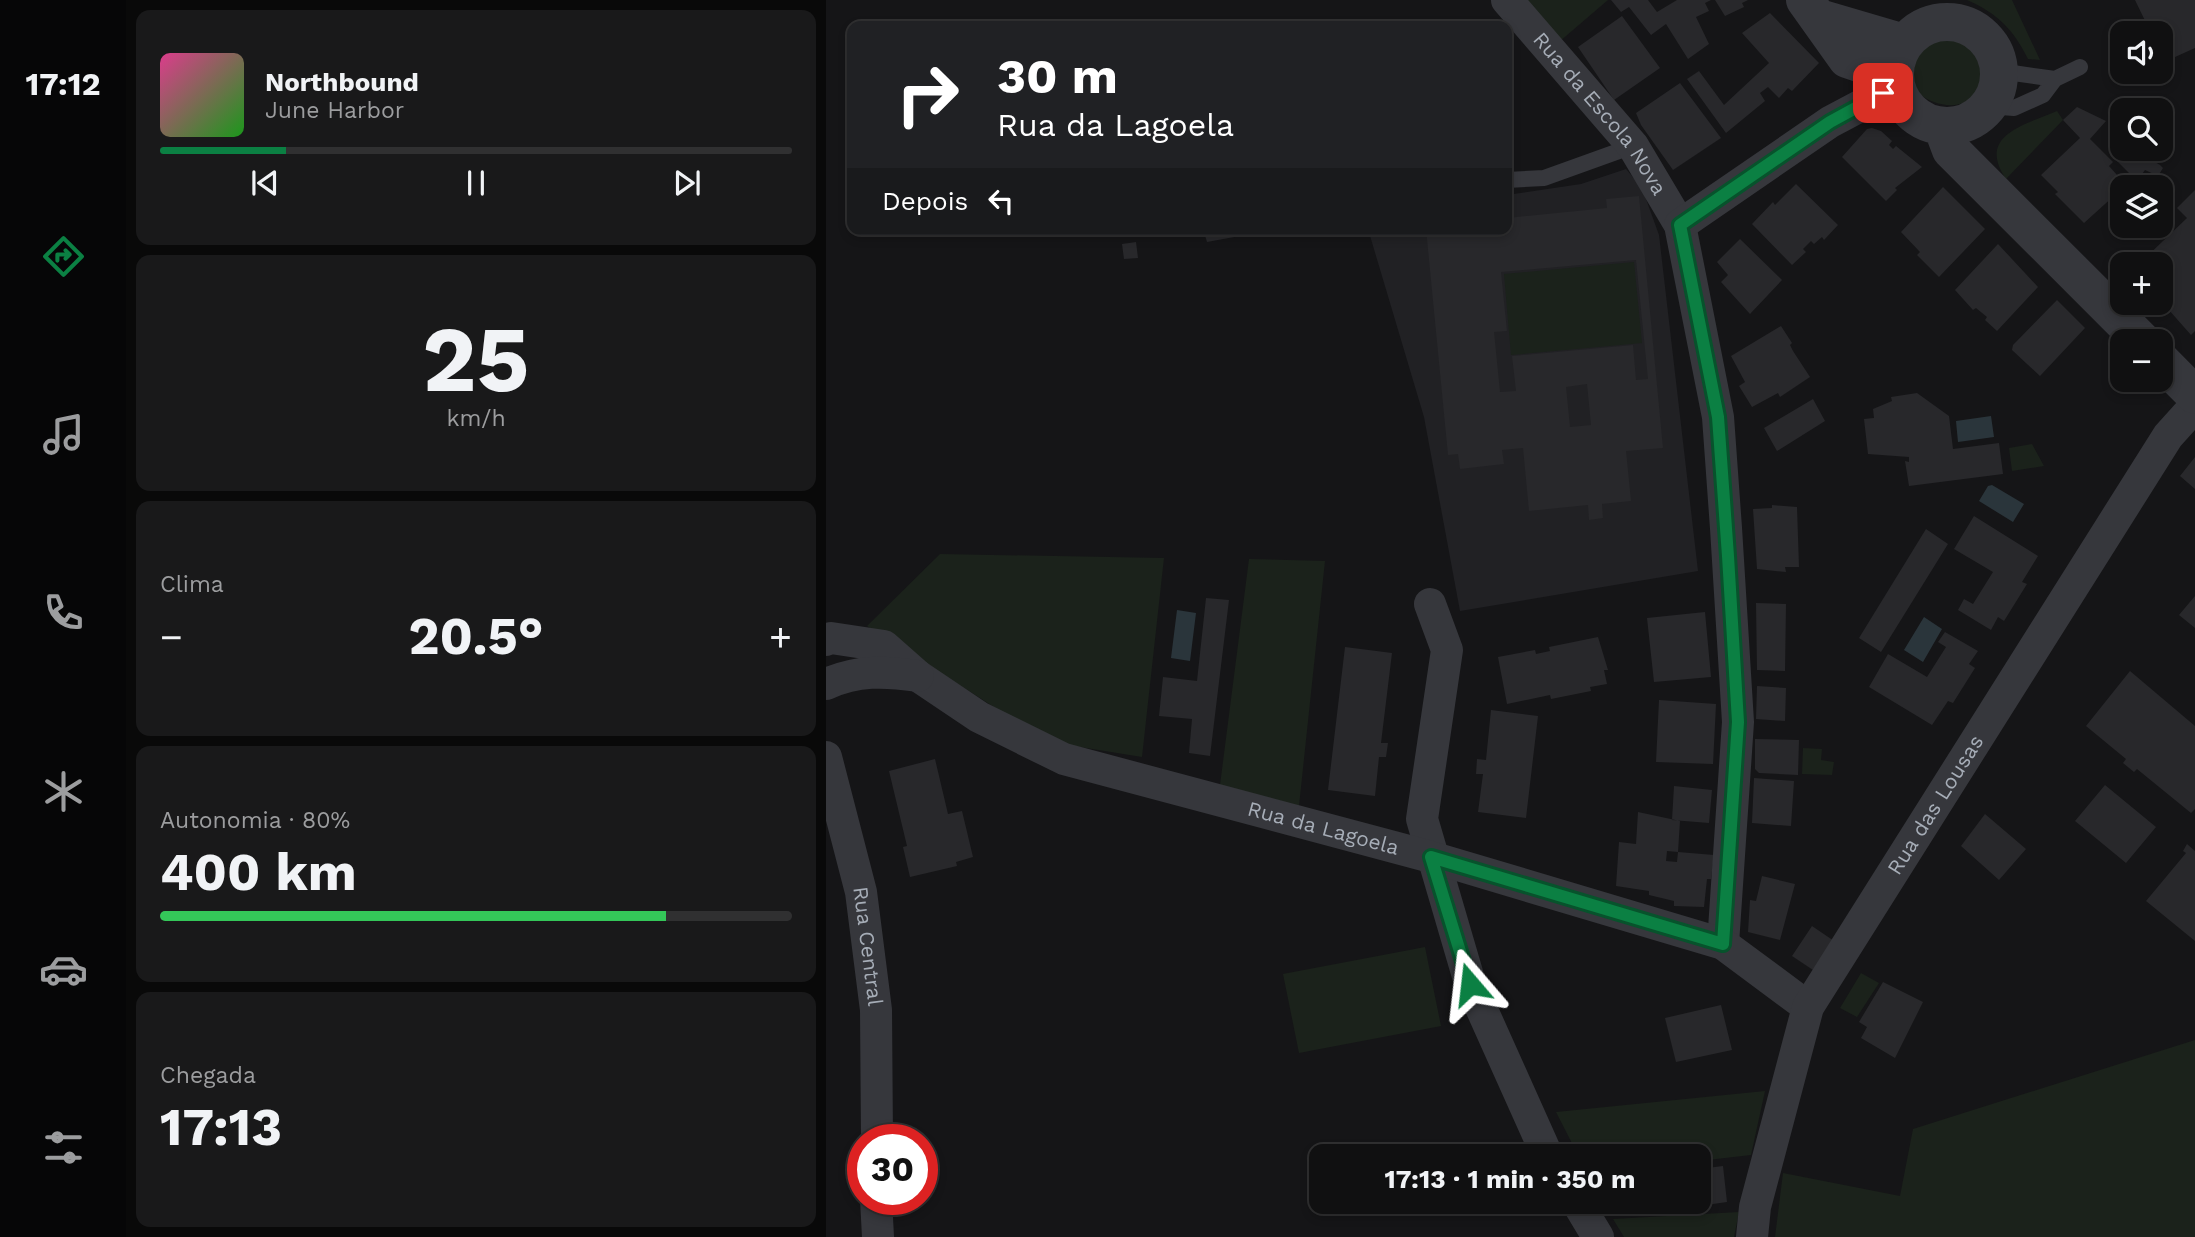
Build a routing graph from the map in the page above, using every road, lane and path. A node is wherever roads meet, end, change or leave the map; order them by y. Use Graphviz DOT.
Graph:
graph roads {
  1 [pos="1507,0"];
  2 [pos="1812,9"];
  3 [pos="1902,59"];
  4 [pos="2080,67"];
  5 [pos="2054,79"];
  6 [pos="1990,96"];
  7 [pos="1942,126"];
  8 [pos="1633,146"];
  9 [pos="1512,180"];
  10 [pos="1985,184"];
  11 [pos="1680,225"];
  12 [pos="2129,329"];
  13 [pos="2173,373"];
  14 [pos="2195,395"];
  15 [pos="2195,406"];
  16 [pos="1430,604"];
  17 [pos="826,640"];
  18 [pos="918,676"];
  19 [pos="826,684"];
  20 [pos="826,757"];
  21 [pos="1431,857"];
  22 [pos="1723,944"];
  23 [pos="1808,1007"];
  24 [pos="877,1124"];
  25 [pos="1542,1144"];
  26 [pos="1584,1214"];
  27 [pos="877,1215"];
  28 [pos="878,1237"];
  29 [pos="1598,1237"];
  30 [pos="1752,1237"];
  1 -- 8 [label="street, Rua da Escola Nova"];
  2 -- 3 [label="street"];
  3 -- 6 [label="street"];
  3 -- 7 [label="street"];
  3 -- 11 [label="street"];
  4 -- 5 [label="lane"];
  5 -- 6 [label="lane"];
  5 -- 6 [label="lane"];
  6 -- 7 [label="street"];
  6 -- 10 [label="street"];
  7 -- 10 [label="street"];
  8 -- 9 [label="lane"];
  8 -- 11 [label="street, Rua da Escola Nova"];
  10 -- 12 [label="street"];
  11 -- 22 [label="street, Rua da Escola Nova"];
  13 -- 14 [label="street"];
  15 -- 23 [label="street, Rua das Lousas"];
  16 -- 21 [label="street"];
  17 -- 18 [label="street, Rua da Lagoela"];
  18 -- 19 [label="street, Rua da Lagoela"];
  18 -- 21 [label="street, Rua da Lagoela"];
  20 -- 24 [label="street, Rua Central"];
  21 -- 22 [label="street, Rua da Lagoela"];
  21 -- 25 [label="street"];
  22 -- 23 [label="street, Rua da Lagoela"];
  23 -- 30 [label="street, Rua das Lousas"];
  26 -- 29 [label="street"];
  27 -- 28 [label="street"];
}
